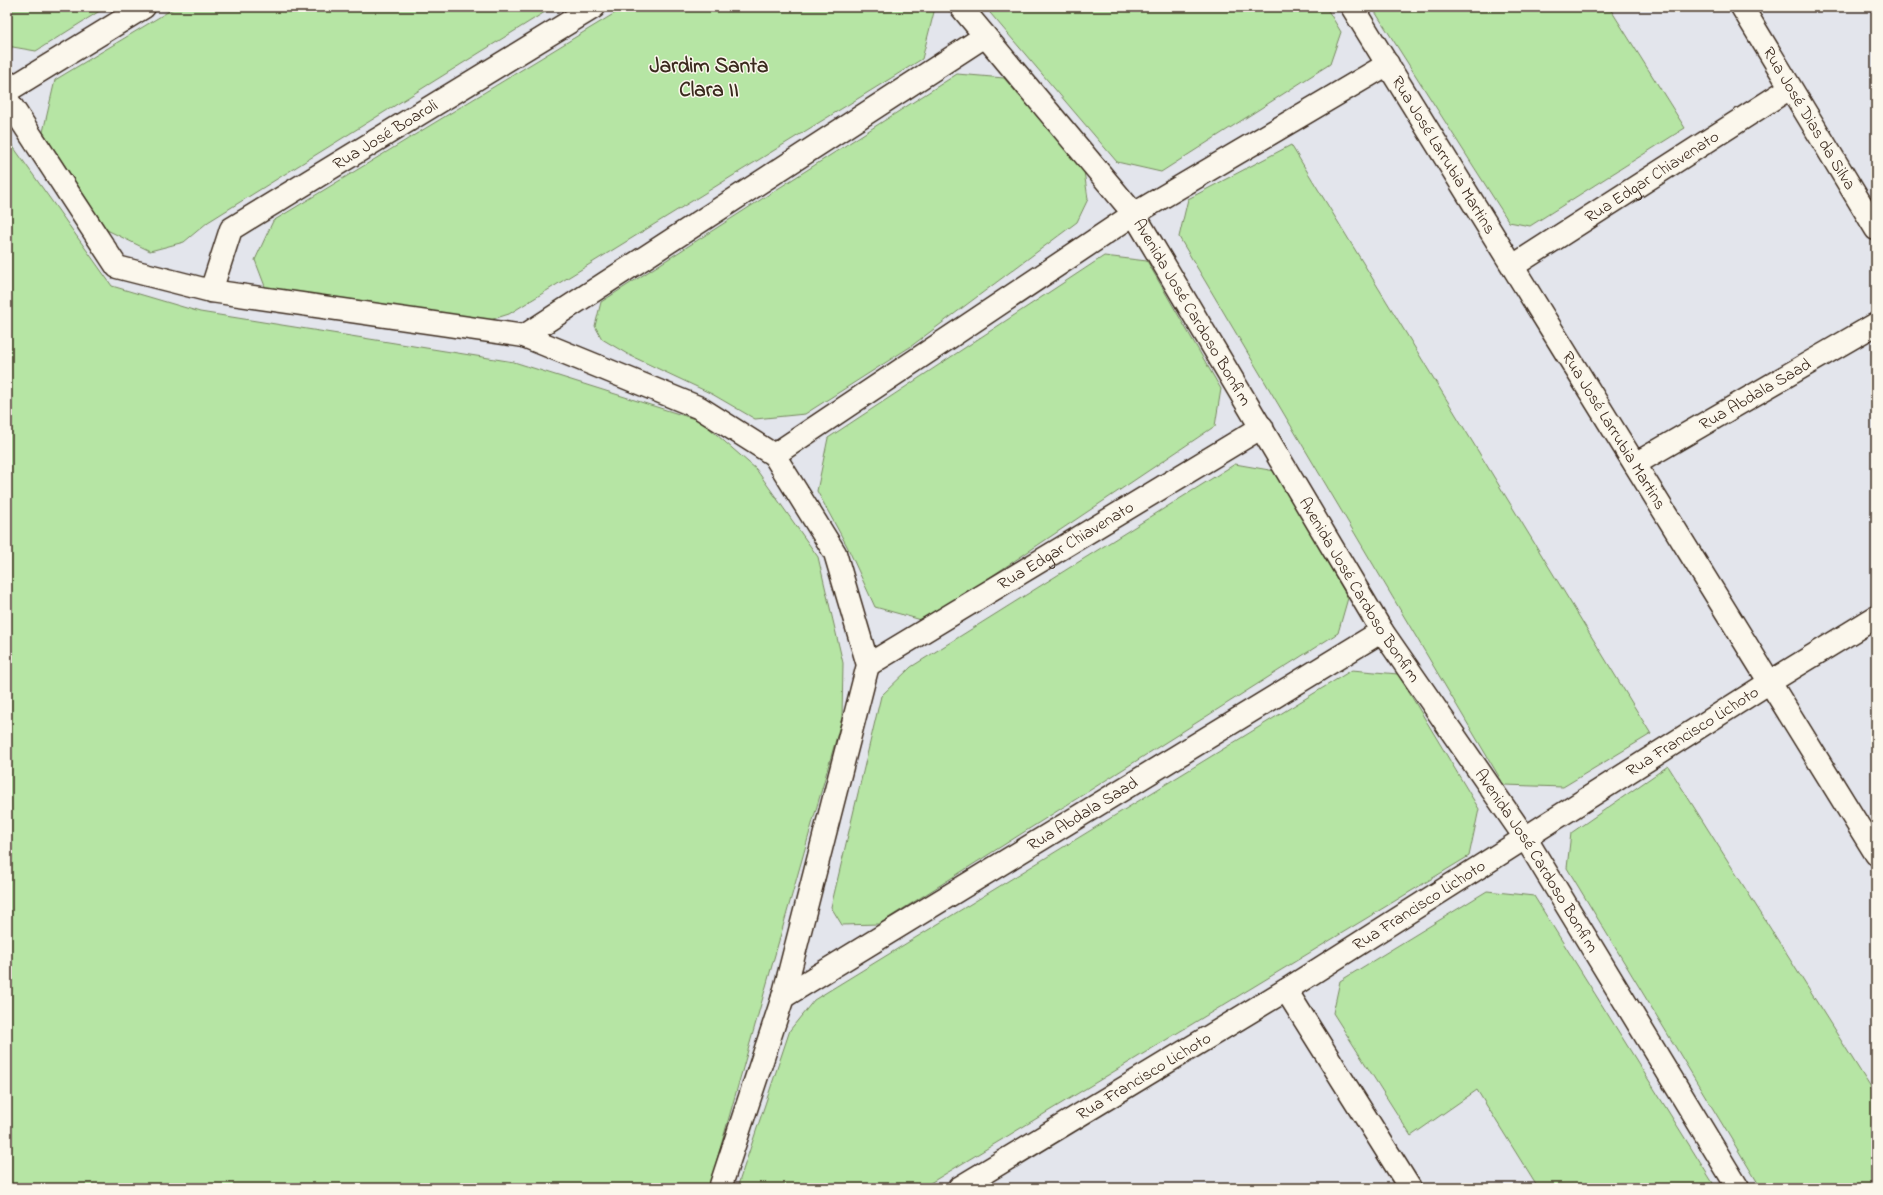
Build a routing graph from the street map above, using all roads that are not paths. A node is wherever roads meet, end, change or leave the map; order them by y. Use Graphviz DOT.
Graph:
graph roads {
  1 [pos="144,7"];
  2 [pos="594,7"];
  3 [pos="961,7"];
  4 [pos="1352,7"];
  5 [pos="1742,7"];
  6 [pos="985,36"];
  7 [pos="1388,64"];
  8 [pos="1790,88"];
  9 [pos="7,91"];
  10 [pos="7,99"];
  11 [pos="1134,214"];
  12 [pos="1876,229"];
  13 [pos="1513,266"];
  14 [pos="211,291"];
  15 [pos="1876,324"];
  16 [pos="524,336"];
  17 [pos="1262,427"];
  18 [pos="774,455"];
  19 [pos="1635,464"];
  20 [pos="1876,617"];
  21 [pos="1382,631"];
  22 [pos="868,664"];
  23 [pos="1770,682"];
  24 [pos="1526,839"];
  25 [pos="1876,854"];
  26 [pos="1286,990"];
  27 [pos="783,997"];
  28 [pos="720,1188"];
  29 [pos="959,1188"];
  30 [pos="1410,1188"];
  31 [pos="1738,1188"];
  1 -- 9 [label="street"];
  2 -- 14 [label="street, Rua José Boaroli"];
  3 -- 6 [label="street, Avenida José Cardoso Bonfim"];
  4 -- 7 [label="street, Rua José Larrubia Martins"];
  5 -- 8 [label="street, Rua José Dias da Silva"];
  6 -- 11 [label="street, Avenida José Cardoso Bonfim"];
  6 -- 16 [label="street"];
  7 -- 11 [label="street"];
  7 -- 13 [label="street, Rua José Larrubia Martins"];
  8 -- 12 [label="street, Rua José Dias da Silva"];
  8 -- 13 [label="street, Rua Edgar Chiavenato"];
  10 -- 14 [label="street"];
  11 -- 17 [label="street, Avenida José Cardoso Bonfim"];
  11 -- 18 [label="street"];
  13 -- 19 [label="street, Rua José Larrubia Martins"];
  14 -- 16 [label="street"];
  15 -- 19 [label="street, Rua Abdala Saad"];
  16 -- 18 [label="street"];
  17 -- 21 [label="street, Avenida José Cardoso Bonfim"];
  17 -- 22 [label="street, Rua Edgar Chiavenato"];
  18 -- 22 [label="street"];
  19 -- 23 [label="street, Rua José Larrubia Martins"];
  20 -- 23 [label="street, Rua Francisco Lichoto"];
  21 -- 24 [label="street, Avenida José Cardoso Bonfim"];
  21 -- 27 [label="street, Rua Abdala Saad"];
  22 -- 27 [label="street"];
  23 -- 24 [label="street, Rua Francisco Lichoto"];
  23 -- 25 [label="street, Rua José Larrubia Martins"];
  24 -- 26 [label="street, Rua Francisco Lichoto"];
  24 -- 31 [label="street, Avenida José Cardoso Bonfim"];
  26 -- 29 [label="street, Rua Francisco Lichoto"];
  26 -- 30 [label="street"];
  27 -- 28 [label="street"];
}
